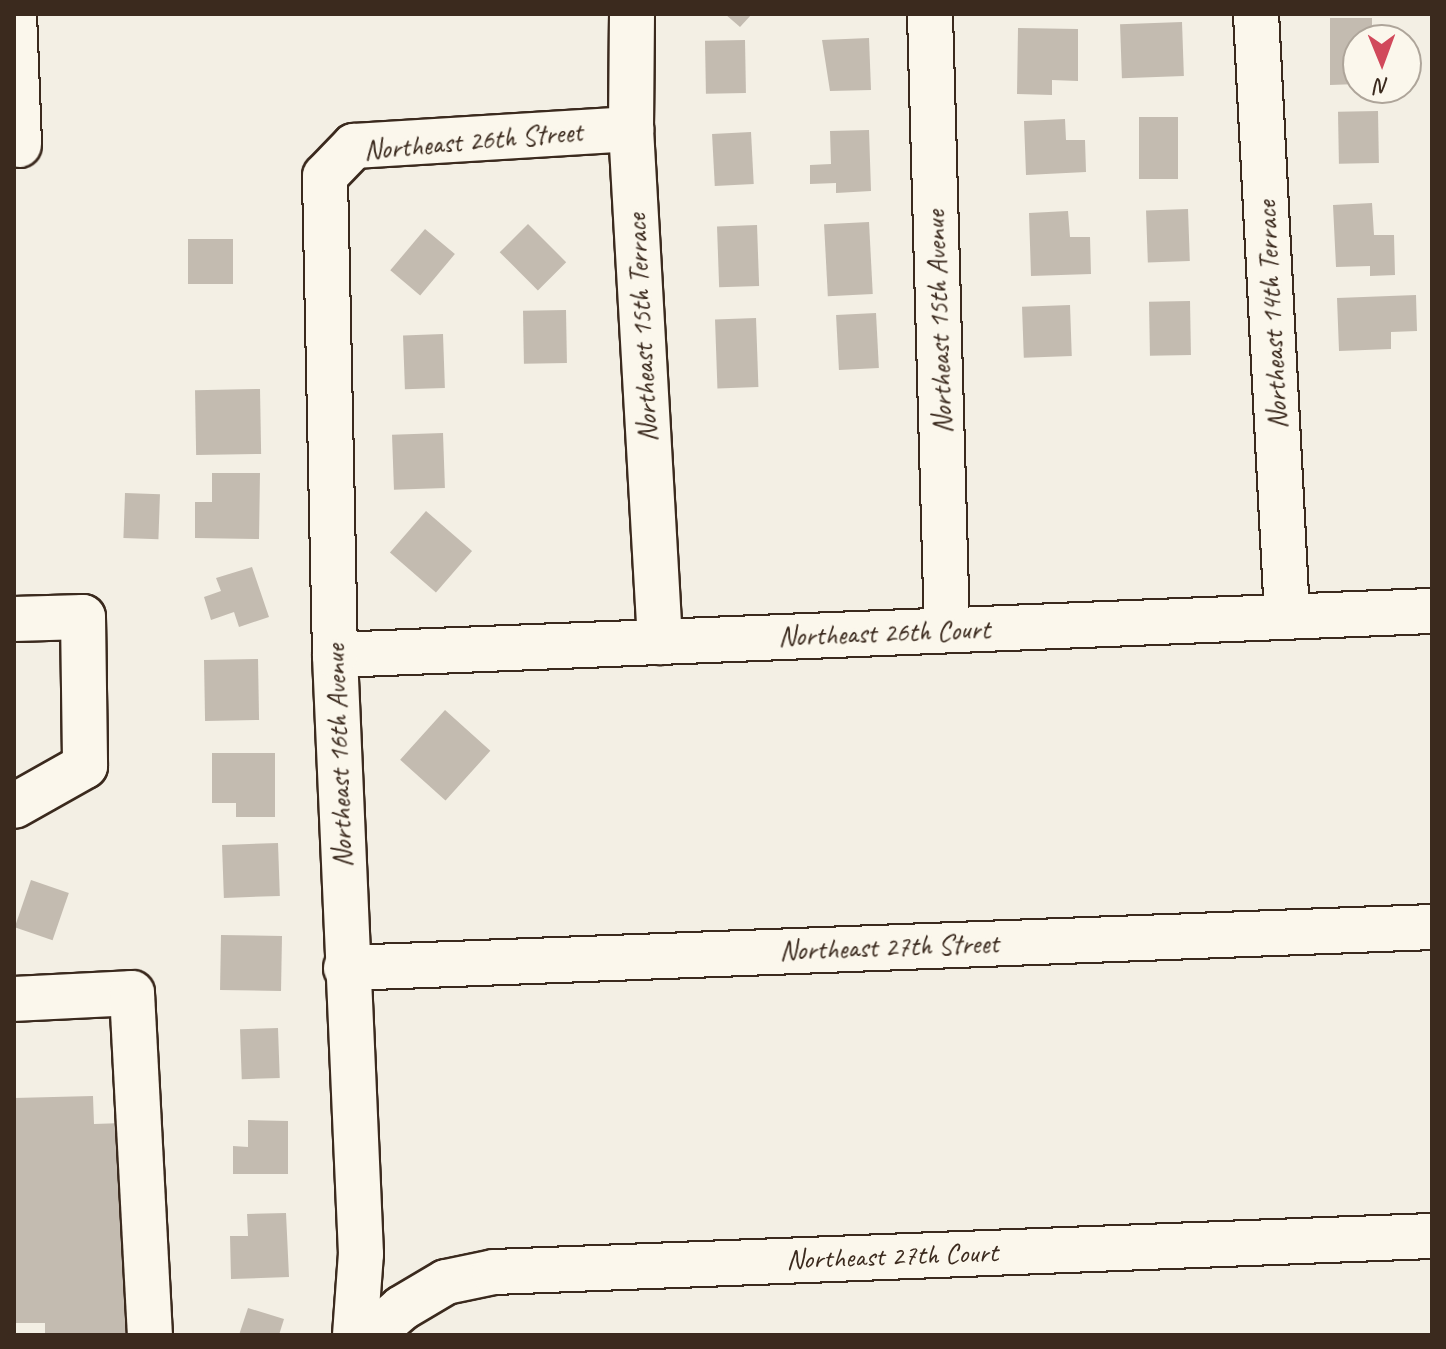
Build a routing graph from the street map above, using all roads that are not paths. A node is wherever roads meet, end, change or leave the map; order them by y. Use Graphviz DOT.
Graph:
graph roads {
  1 [pos="14,14"];
  2 [pos="632,14"];
  3 [pos="930,14"];
  4 [pos="1256,14"];
  5 [pos="631,129"];
  6 [pos="19,145"];
  7 [pos="325,176"];
  8 [pos="1432,611"];
  9 [pos="1287,616"];
  10 [pos="14,619"];
  11 [pos="947,630"];
  12 [pos="660,642"];
  13 [pos="335,655"];
  14 [pos="14,806"];
  15 [pos="1432,927"];
  16 [pos="346,968"];
  17 [pos="14,999"];
  18 [pos="1432,1236"];
  19 [pos="150,1335"];
  20 [pos="355,1335"];
  21 [pos="371,1335"];
  1 -- 6 [label="street"];
  2 -- 5 [label="street, Northeast 15th Terrace"];
  3 -- 11 [label="street, Northeast 15th Avenue"];
  4 -- 9 [label="street, Northeast 14th Terrace"];
  5 -- 7 [label="street, Northeast 26th Street"];
  5 -- 12 [label="street, Northeast 15th Terrace"];
  7 -- 13 [label="street, Northeast 16th Avenue"];
  8 -- 9 [label="street, Northeast 26th Court"];
  9 -- 11 [label="street, Northeast 26th Court"];
  10 -- 14 [label="street"];
  11 -- 12 [label="street, Northeast 26th Court"];
  12 -- 13 [label="street, Northeast 26th Court"];
  13 -- 16 [label="street, Northeast 16th Avenue"];
  15 -- 16 [label="street, Northeast 27th Street"];
  16 -- 20 [label="street, Northeast 16th Avenue"];
  17 -- 19 [label="street"];
  18 -- 21 [label="street, Northeast 27th Court"];
}
